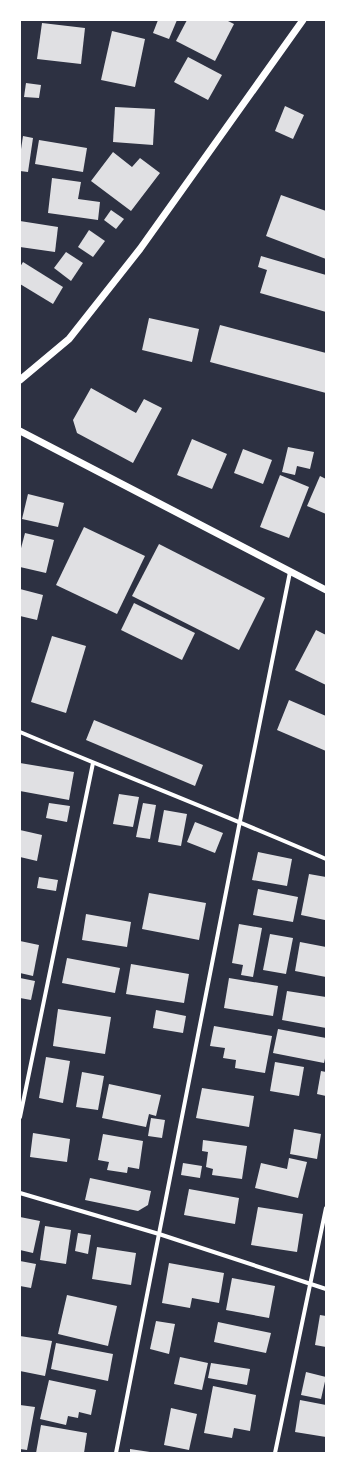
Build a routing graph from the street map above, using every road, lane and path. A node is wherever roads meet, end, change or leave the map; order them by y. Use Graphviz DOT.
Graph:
graph roads {
  1 [pos="303,20"];
  2 [pos="20,380"];
  3 [pos="20,431"];
  4 [pos="290,572"];
  5 [pos="326,590"];
  6 [pos="20,732"];
  7 [pos="94,763"];
  8 [pos="240,821"];
  9 [pos="326,859"];
  10 [pos="20,1117"];
  11 [pos="20,1193"];
  12 [pos="326,1208"];
  13 [pos="159,1234"];
  14 [pos="310,1284"];
  15 [pos="326,1289"];
  16 [pos="116,1453"];
  17 [pos="275,1453"];
  1 -- 2 [label="street"];
  3 -- 4 [label="street"];
  4 -- 5 [label="street"];
  4 -- 8 [label="street"];
  6 -- 7 [label="street"];
  7 -- 8 [label="street"];
  7 -- 10 [label="street"];
  8 -- 9 [label="street"];
  8 -- 13 [label="street"];
  11 -- 13 [label="street"];
  12 -- 14 [label="street"];
  13 -- 14 [label="street"];
  13 -- 16 [label="street"];
  14 -- 15 [label="street"];
  14 -- 17 [label="street"];
}
